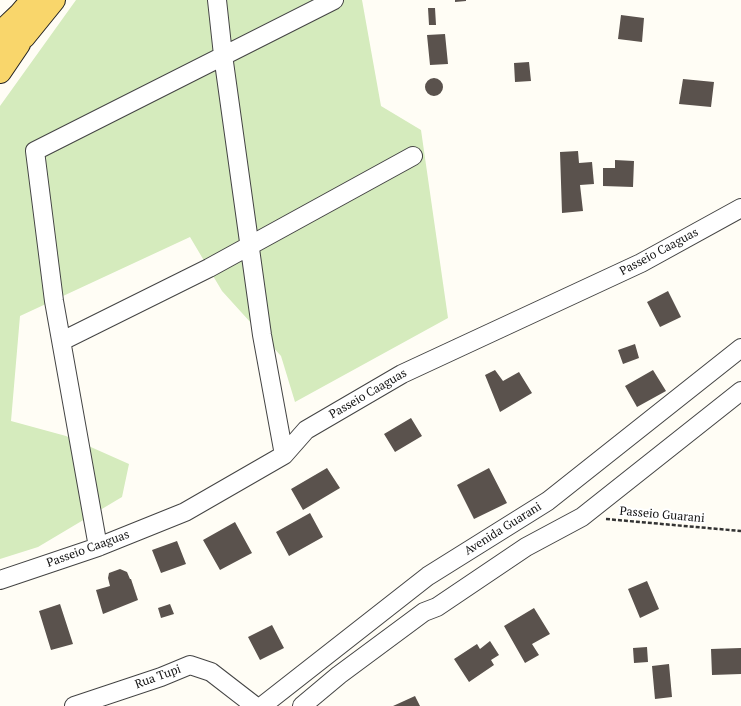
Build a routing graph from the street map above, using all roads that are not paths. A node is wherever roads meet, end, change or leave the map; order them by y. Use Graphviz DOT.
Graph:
graph roads {
  1 [pos="32,0"];
  2 [pos="54,0"];
  3 [pos="217,0"];
  4 [pos="334,0"];
  5 [pos="0,33"];
  6 [pos="24,37"];
  7 [pos="0,55"];
  8 [pos="223,55"];
  9 [pos="0,72"];
  10 [pos="412,156"];
  11 [pos="741,208"];
  12 [pos="251,245"];
  13 [pos="62,342"];
  14 [pos="741,348"];
  15 [pos="741,391"];
  16 [pos="284,455"];
  17 [pos="98,547"];
  18 [pos="0,580"];
  19 [pos="74,706"];
  20 [pos="256,706"];
  21 [pos="262,706"];
  22 [pos="302,706"];
  1 -- 5 [label="main road"];
  2 -- 6 [label="main road"];
  3 -- 8 [label="street"];
  4 -- 8 [label="street"];
  6 -- 7 [label="main road"];
  6 -- 9 [label="main road"];
  8 -- 12 [label="street"];
  8 -- 13 [label="street"];
  10 -- 12 [label="street"];
  11 -- 16 [label="street, Passeio Caaguas"];
  12 -- 13 [label="street"];
  12 -- 16 [label="street"];
  13 -- 17 [label="street"];
  14 -- 21 [label="street, Avenida Guarani"];
  15 -- 22 [label="street"];
  16 -- 17 [label="street, Passeio Caaguas"];
  17 -- 18 [label="street, Passeio Caaguas"];
  19 -- 20 [label="street, Rua Tupi"];
}
